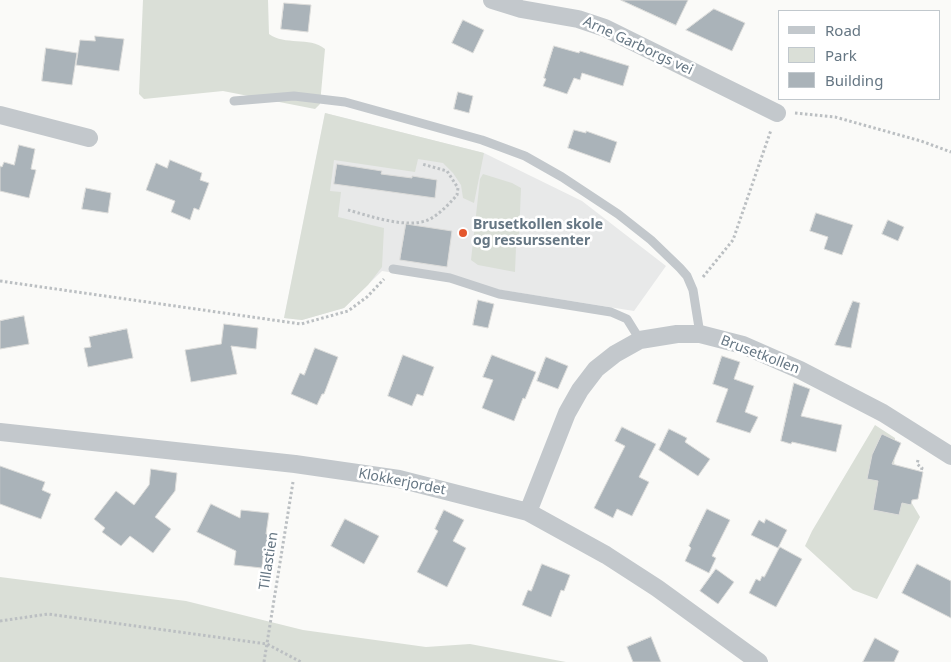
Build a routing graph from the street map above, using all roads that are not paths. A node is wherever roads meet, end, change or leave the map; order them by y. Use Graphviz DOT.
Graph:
graph roads {
  1 [pos="492,0"];
  2 [pos="234,101"];
  3 [pos="777,112"];
  4 [pos="0,115"];
  5 [pos="89,138"];
  6 [pos="393,269"];
  7 [pos="700,334"];
  8 [pos="640,340"];
  9 [pos="0,432"];
  10 [pos="951,456"];
  11 [pos="528,512"];
  12 [pos="759,662"];
  1 -- 3 [label="street, Arne Garborgs vei"];
  2 -- 7 [label="lane"];
  4 -- 5 [label="street"];
  6 -- 8 [label="lane"];
  7 -- 8 [label="street, Brusetkollen"];
  7 -- 10 [label="street, Brusetkollen"];
  8 -- 11 [label="street, Brusetkollen"];
  9 -- 11 [label="street, Klokkerjordet"];
  11 -- 12 [label="street, Klokkerjordet"];
}
